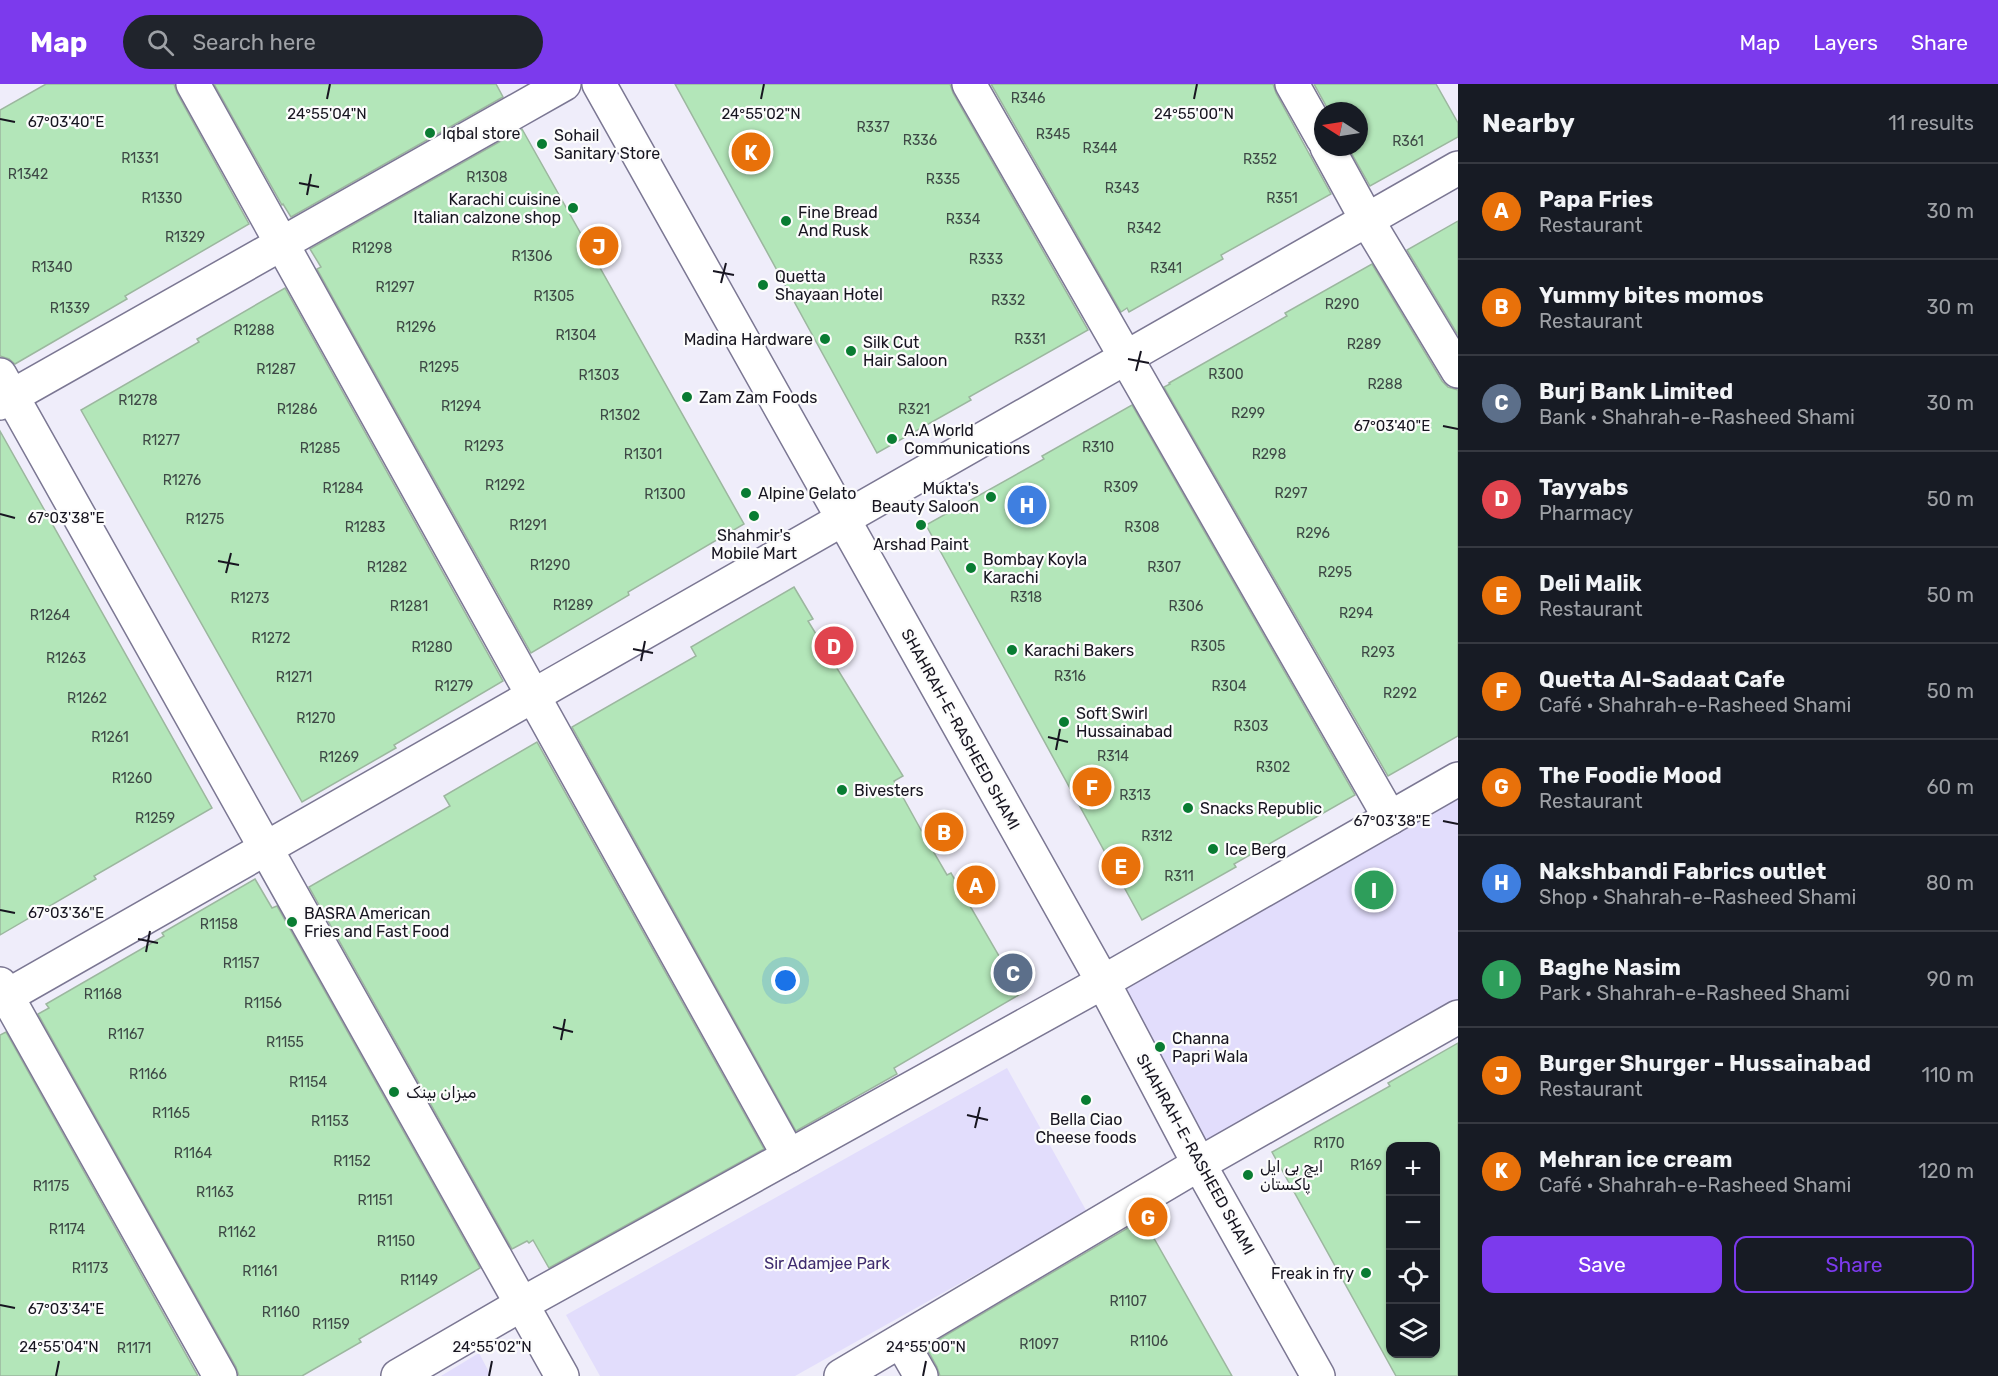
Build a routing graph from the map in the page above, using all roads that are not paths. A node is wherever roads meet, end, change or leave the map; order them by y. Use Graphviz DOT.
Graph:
graph roads {
  1 [pos="193,84"];
  2 [pos="564,84"];
  3 [pos="599,84"];
  4 [pos="969,84"];
  5 [pos="1292,84"];
  6 [pos="1314,124"];
  7 [pos="1332,156"];
  8 [pos="1458,168"];
  9 [pos="1367,220"];
  10 [pos="282,244"];
  11 [pos="1126,358"];
  12 [pos="1458,371"];
  13 [pos="4,391"];
  14 [pos="843,519"];
  15 [pos="533,696"];
  16 [pos="1458,779"];
  17 [pos="1390,818"];
  18 [pos="266,848"];
  19 [pos="1103,982"];
  20 [pos="2,993"];
  21 [pos="1458,1017"];
  22 [pos="789,1156"];
  23 [pos="1199,1164"];
  24 [pos="522,1304"];
  25 [pos="901,1341"];
  26 [pos="220,1376"];
  27 [pos="398,1376"];
  28 [pos="562,1376"];
  29 [pos="841,1376"];
  30 [pos="921,1376"];
  31 [pos="1318,1376"];
  1 -- 10 [label="street"];
  2 -- 10 [label="street"];
  3 -- 14 [label="street, SHAHRAH-E-RASHEED SHAMI"];
  4 -- 11 [label="street"];
  5 -- 6 [label="street"];
  7 -- 9 [label="street"];
  8 -- 9 [label="street"];
  9 -- 11 [label="street"];
  9 -- 12 [label="street"];
  10 -- 13 [label="street"];
  10 -- 15 [label="street"];
  11 -- 14 [label="street"];
  11 -- 17 [label="street"];
  13 -- 18 [label="street"];
  14 -- 15 [label="street"];
  14 -- 19 [label="street, SHAHRAH-E-RASHEED SHAMI"];
  15 -- 18 [label="street"];
  15 -- 22 [label="street"];
  16 -- 17 [label="street"];
  17 -- 19 [label="street"];
  18 -- 20 [label="street"];
  18 -- 24 [label="street"];
  19 -- 22 [label="street"];
  19 -- 23 [label="street, SHAHRAH-E-RASHEED SHAMI"];
  20 -- 26 [label="street"];
  21 -- 23 [label="street"];
  22 -- 24 [label="street"];
  23 -- 25 [label="street"];
  23 -- 31 [label="street, SHAHRAH-E-RASHEED SHAMI"];
  24 -- 27 [label="street"];
  24 -- 28 [label="street"];
  25 -- 29 [label="street"];
  25 -- 30 [label="street"];
}
